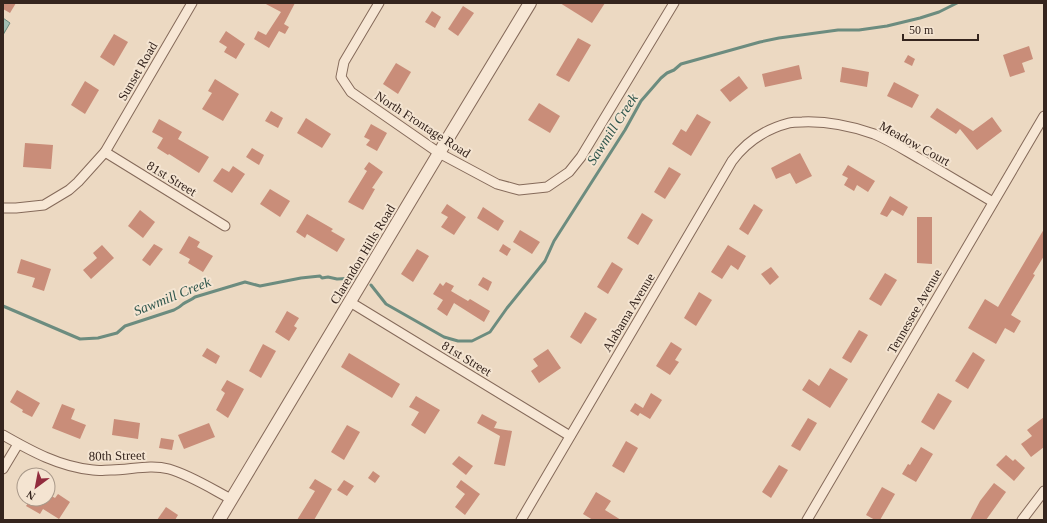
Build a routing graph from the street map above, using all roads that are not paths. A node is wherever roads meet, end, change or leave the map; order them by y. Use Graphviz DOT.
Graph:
graph roads {
  1 [pos="192,3"];
  2 [pos="379,3"];
  3 [pos="530,3"];
  4 [pos="674,3"];
  5 [pos="1044,116"];
  6 [pos="772,129"];
  7 [pos="105,152"];
  8 [pos="439,153"];
  9 [pos="993,202"];
  10 [pos="3,208"];
  11 [pos="225,226"];
  12 [pos="350,302"];
  13 [pos="3,435"];
  14 [pos="570,436"];
  15 [pos="18,444"];
  16 [pos="3,469"];
  17 [pos="1044,491"];
  18 [pos="231,499"];
  19 [pos="219,520"];
  20 [pos="521,520"];
  21 [pos="807,520"];
  22 [pos="1022,520"];
  1 -- 7 [label="street, Sunset Road"];
  2 -- 8 [label="street, North Frontage Road"];
  3 -- 8 [label="street, Clarendon Hills Road"];
  4 -- 8 [label="street, North Frontage Road"];
  5 -- 9 [label="street, Tennessee Avenue"];
  6 -- 9 [label="street, Meadow Court"];
  6 -- 14 [label="street, Alabama Avenue"];
  7 -- 10 [label="street, Sunset Road"];
  7 -- 11 [label="street, 81st Street"];
  8 -- 12 [label="street, Clarendon Hills Road"];
  9 -- 21 [label="street, Tennessee Avenue"];
  12 -- 14 [label="street, 81st Street"];
  12 -- 18 [label="street, Clarendon Hills Road"];
  13 -- 15 [label="street, 80th Street"];
  14 -- 20 [label="street, Alabama Avenue"];
  15 -- 16 [label="street"];
  15 -- 18 [label="street, 80th Street"];
  17 -- 22 [label="street"];
  18 -- 19 [label="street, Clarendon Hills Road"];
}
